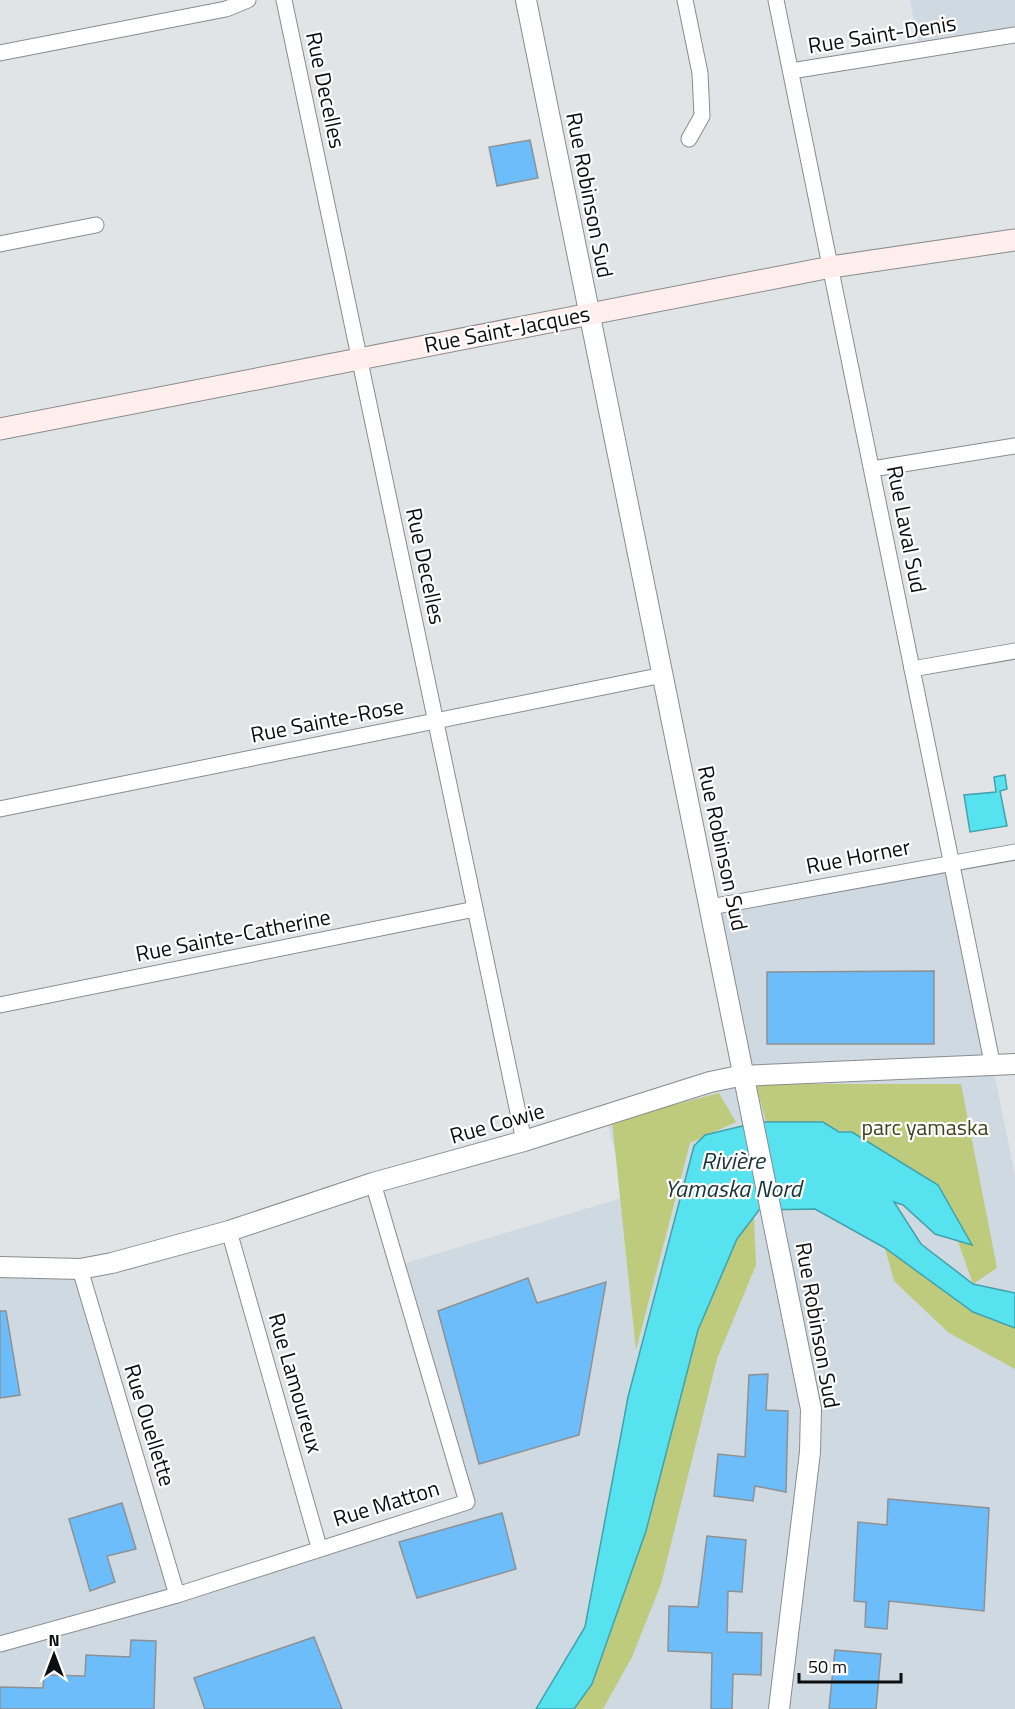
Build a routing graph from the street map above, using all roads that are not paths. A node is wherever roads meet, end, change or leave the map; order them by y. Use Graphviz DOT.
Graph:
graph roads {
  1 [pos="248,0"];
  2 [pos="284,0"];
  3 [pos="526,0"];
  4 [pos="686,0"];
  5 [pos="776,0"];
  6 [pos="1015,35"];
  7 [pos="0,53"];
  8 [pos="791,71"];
  9 [pos="689,138"];
  10 [pos="96,225"];
  11 [pos="1015,240"];
  12 [pos="0,244"];
  13 [pos="831,267"];
  14 [pos="589,313"];
  15 [pos="359,358"];
  16 [pos="0,429"];
  17 [pos="1015,446"];
  18 [pos="872,469"];
  19 [pos="1015,651"];
  20 [pos="912,669"];
  21 [pos="663,675"];
  22 [pos="435,721"];
  23 [pos="0,809"];
  24 [pos="1015,852"];
  25 [pos="951,861"];
  26 [pos="710,907"];
  27 [pos="475,909"];
  28 [pos="0,1005"];
  29 [pos="1015,1064"];
  30 [pos="993,1067"];
  31 [pos="746,1082"];
  32 [pos="524,1141"];
  33 [pos="373,1183"];
  34 [pos="229,1231"];
  35 [pos="0,1267"];
  36 [pos="80,1269"];
  37 [pos="319,1547"];
  38 [pos="177,1594"];
  39 [pos="0,1644"];
  40 [pos="779,1709"];
  1 -- 7 [label="street"];
  2 -- 15 [label="street, Rue Decelles"];
  3 -- 14 [label="street, Rue Robinson Sud"];
  4 -- 9 [label="street"];
  5 -- 8 [label="street, Rue Laval Sud"];
  6 -- 8 [label="street, Rue Saint-Denis"];
  8 -- 13 [label="street, Rue Laval Sud"];
  10 -- 12 [label="street"];
  11 -- 13 [label="main road, Rue Saint-Jacques"];
  13 -- 14 [label="main road, Rue Saint-Jacques"];
  13 -- 18 [label="street, Rue Laval Sud"];
  14 -- 15 [label="main road, Rue Saint-Jacques"];
  14 -- 21 [label="street, Rue Robinson Sud"];
  15 -- 16 [label="main road, Rue Saint-Jacques"];
  15 -- 22 [label="street, Rue Decelles"];
  17 -- 18 [label="street"];
  18 -- 20 [label="street, Rue Laval Sud"];
  19 -- 20 [label="street"];
  20 -- 25 [label="street, Rue Laval Sud"];
  21 -- 22 [label="street, Rue Sainte-Rose"];
  21 -- 26 [label="street, Rue Robinson Sud"];
  22 -- 23 [label="street, Rue Sainte-Rose"];
  22 -- 27 [label="street, Rue Decelles"];
  24 -- 25 [label="street, Rue Horner"];
  25 -- 26 [label="street, Rue Horner"];
  25 -- 30 [label="street, Rue Laval Sud"];
  26 -- 31 [label="street, Rue Robinson Sud"];
  27 -- 28 [label="street, Rue Sainte-Catherine"];
  27 -- 32 [label="street, Rue Decelles"];
  29 -- 30 [label="street, Rue Cowie"];
  30 -- 31 [label="street, Rue Cowie"];
  31 -- 32 [label="street, Rue Cowie"];
  31 -- 40 [label="street, Rue Robinson Sud"];
  32 -- 33 [label="street, Rue Cowie"];
  33 -- 34 [label="street, Rue Cowie"];
  33 -- 37 [label="street, Rue Matton"];
  34 -- 36 [label="street, Rue Cowie"];
  34 -- 37 [label="street, Rue Lamoureux"];
  35 -- 36 [label="street, Rue Cowie"];
  36 -- 38 [label="street, Rue Ouellette"];
  37 -- 38 [label="street, Rue Matton"];
  38 -- 39 [label="street, Rue Matton"];
}
